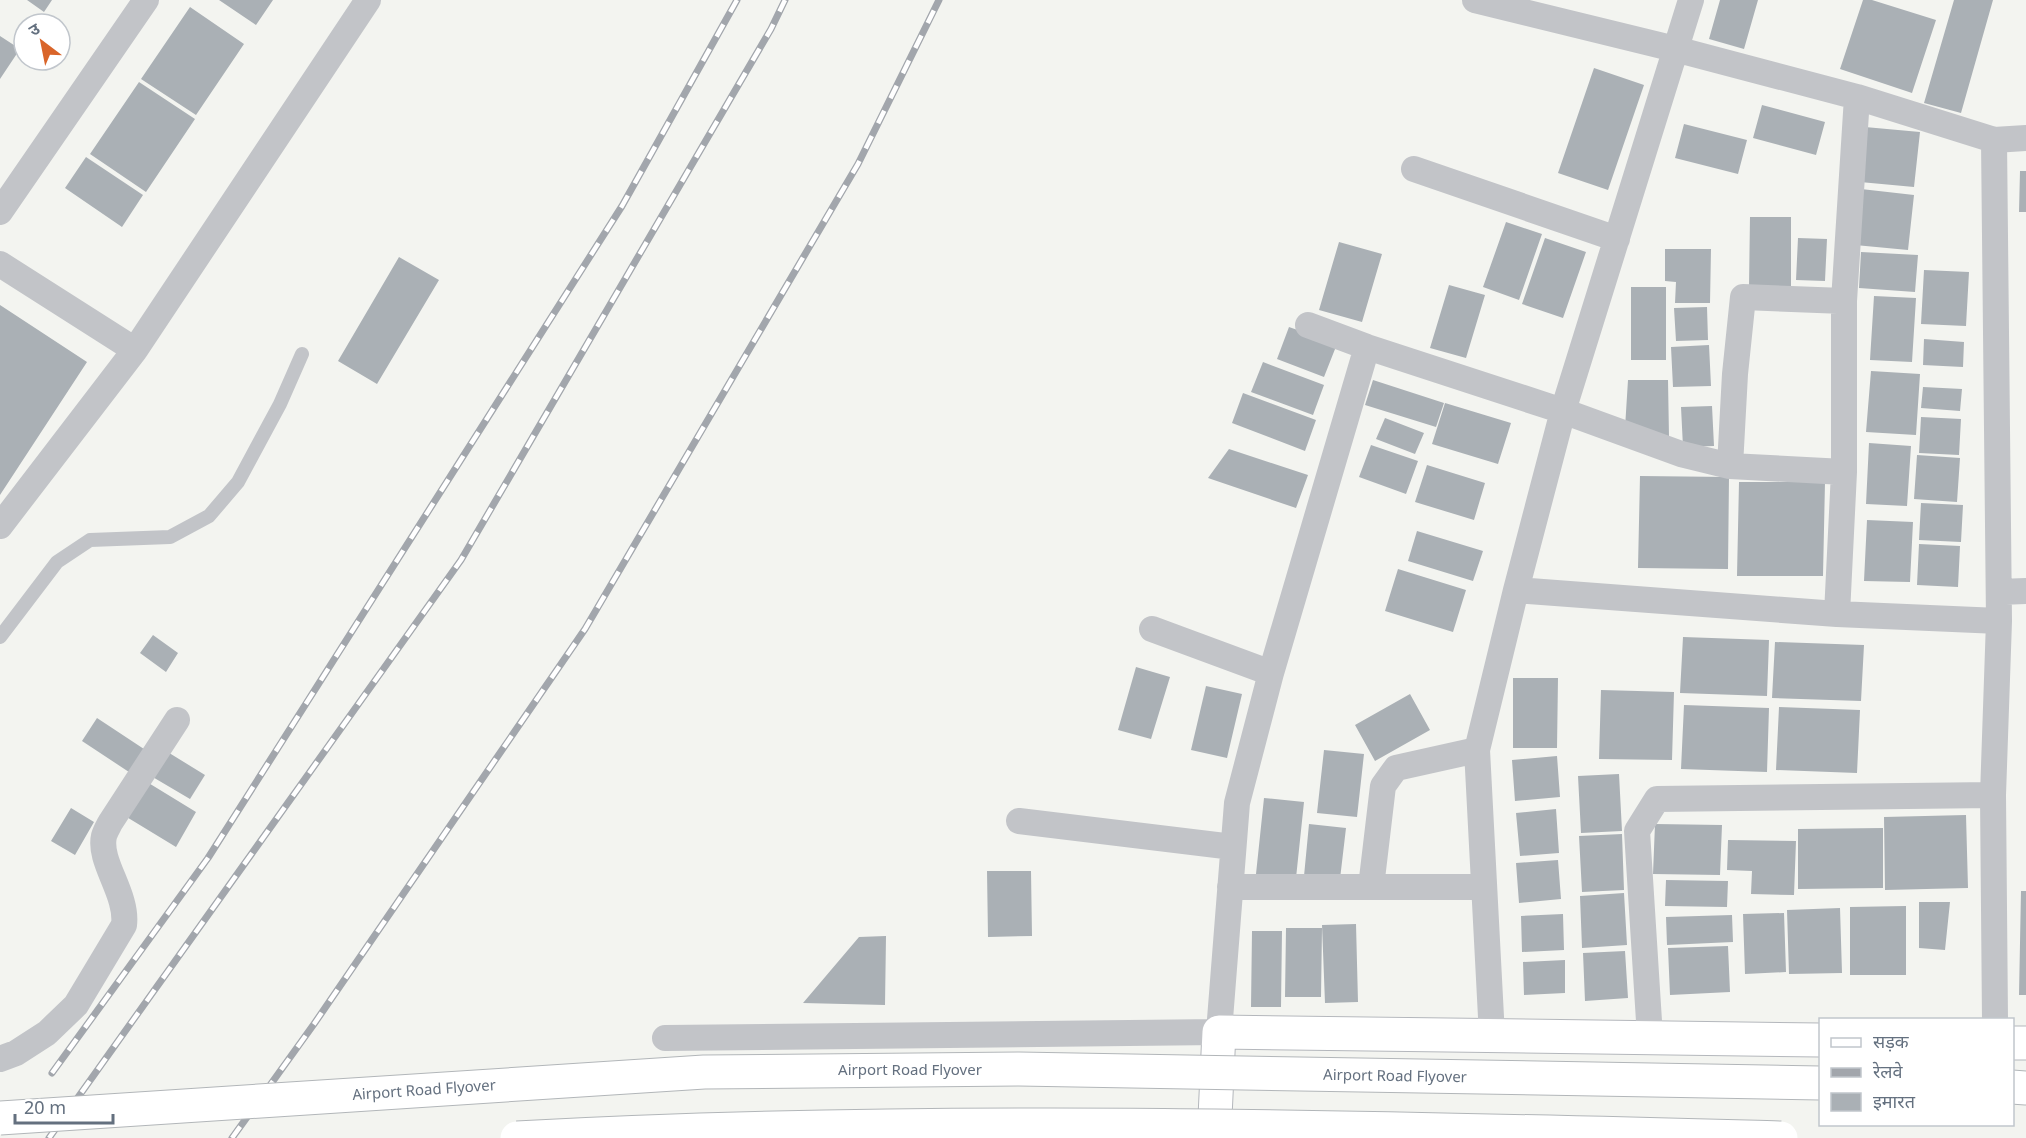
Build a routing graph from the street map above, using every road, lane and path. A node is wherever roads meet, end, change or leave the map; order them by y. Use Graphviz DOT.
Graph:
graph roads {
  1 [pos="146,0"];
  2 [pos="368,0"];
  3 [pos="1474,0"];
  4 [pos="1691,0"];
  5 [pos="1675,49"];
  6 [pos="1857,97"];
  7 [pos="2026,138"];
  8 [pos="1994,140"];
  9 [pos="1414,169"];
  10 [pos="0,213"];
  11 [pos="1617,239"];
  12 [pos="0,264"];
  13 [pos="1844,301"];
  14 [pos="1308,326"];
  15 [pos="1367,347"];
  16 [pos="135,350"];
  17 [pos="302,354"];
  18 [pos="1563,411"];
  19 [pos="1730,466"];
  20 [pos="1844,472"];
  21 [pos="0,526"];
  22 [pos="1516,590"];
  23 [pos="2026,591"];
  24 [pos="1999,592"];
  25 [pos="1837,614"];
  26 [pos="1999,621"];
  27 [pos="1152,629"];
  28 [pos="0,637"];
  29 [pos="1271,673"];
  30 [pos="177,720"];
  31 [pos="1477,750"];
  32 [pos="1993,795"];
  33 [pos="1019,821"];
  34 [pos="1233,848"];
  35 [pos="1230,887"];
  36 [pos="1371,887"];
  37 [pos="1484,887"];
  38 [pos="1995,1018"];
  39 [pos="1219,1032"];
  40 [pos="1491,1036"];
  41 [pos="1650,1037"];
  42 [pos="664,1038"];
  43 [pos="1819,1040"];
  44 [pos="0,1059"];
  45 [pos="1819,1083"];
  46 [pos="0,1118"];
  47 [pos="517,1138"];
  48 [pos="1214,1138"];
  49 [pos="1781,1138"];
  1 -- 10 [label="street"];
  2 -- 16 [label="street"];
  3 -- 5 [label="street"];
  4 -- 5 [label="street"];
  5 -- 6 [label="street"];
  5 -- 11 [label="street"];
  6 -- 8 [label="street"];
  6 -- 13 [label="street"];
  7 -- 8 [label="street"];
  8 -- 24 [label="street"];
  9 -- 11 [label="street"];
  11 -- 18 [label="street"];
  12 -- 16 [label="street"];
  13 -- 19 [label="street"];
  13 -- 20 [label="street"];
  14 -- 15 [label="street"];
  15 -- 18 [label="street"];
  15 -- 29 [label="street"];
  16 -- 21 [label="street"];
  17 -- 28 [label="lane"];
  18 -- 19 [label="street"];
  18 -- 22 [label="street"];
  19 -- 20 [label="street"];
  20 -- 25 [label="street"];
  22 -- 25 [label="street"];
  22 -- 31 [label="street"];
  23 -- 24 [label="street"];
  24 -- 26 [label="street"];
  25 -- 26 [label="street"];
  26 -- 32 [label="street"];
  27 -- 29 [label="street"];
  29 -- 34 [label="street"];
  30 -- 44 [label="street"];
  31 -- 36 [label="street"];
  31 -- 37 [label="street"];
  32 -- 38 [label="street"];
  32 -- 41 [label="street"];
  33 -- 34 [label="street"];
  34 -- 35 [label="street"];
  35 -- 36 [label="street"];
  35 -- 39 [label="street"];
  36 -- 37 [label="street"];
  37 -- 40 [label="street"];
  39 -- 40 [label="main road"];
  39 -- 42 [label="street"];
  39 -- 48 [label="main road"];
  40 -- 41 [label="main road"];
  41 -- 43 [label="main road"];
  45 -- 46 [label="main road, Airport Road Flyover, bridge"];
  47 -- 49 [label="main road, bridge"];
}
